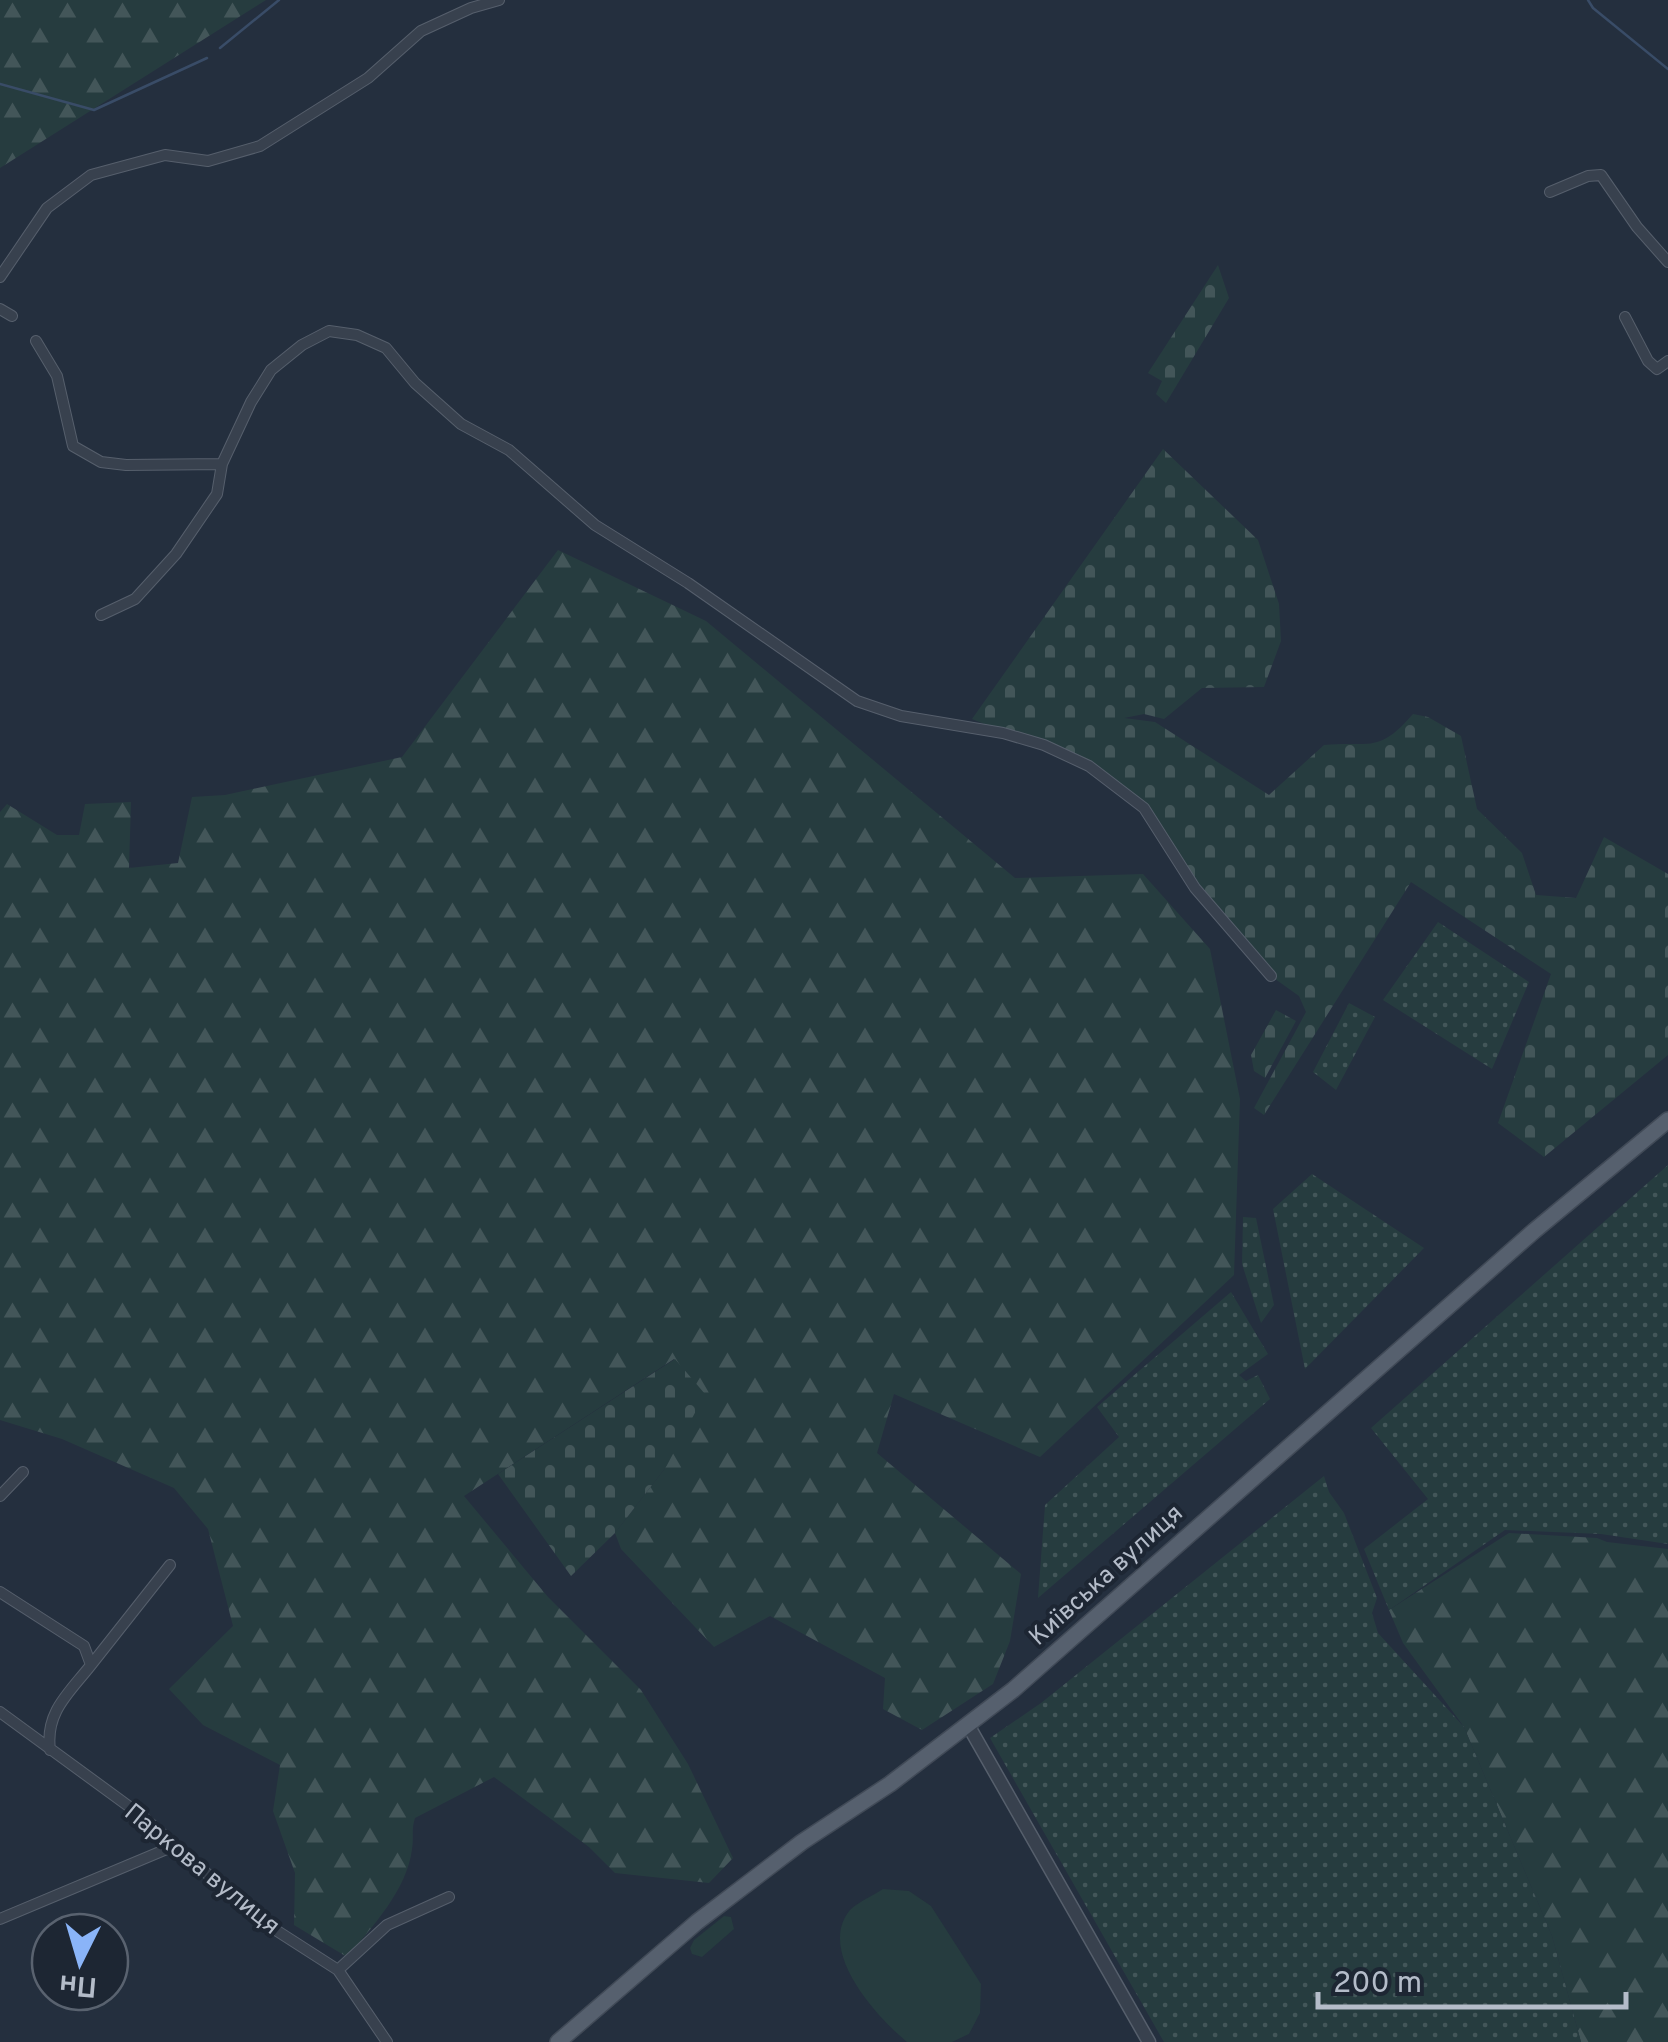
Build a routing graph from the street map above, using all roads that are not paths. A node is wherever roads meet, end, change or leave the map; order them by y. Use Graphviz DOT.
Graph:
graph roads {
  1 [pos="498,0"];
  2 [pos="1550,192"];
  3 [pos="1668,262"];
  4 [pos="0,277"];
  5 [pos="0,309"];
  6 [pos="12,316"];
  7 [pos="1625,317"];
  8 [pos="36,341"];
  9 [pos="1668,361"];
  10 [pos="222,464"];
  11 [pos="101,615"];
  12 [pos="1271,976"];
  13 [pos="1668,1120"];
  14 [pos="24,1472"];
  15 [pos="0,1496"];
  16 [pos="170,1565"];
  17 [pos="0,1592"];
  18 [pos="91,1665"];
  19 [pos="0,1712"];
  20 [pos="968,1725"];
  21 [pos="50,1750"];
  22 [pos="174,1846"];
  23 [pos="450,1897"];
  24 [pos="0,1919"];
  25 [pos="338,1970"];
  26 [pos="387,2042"];
  27 [pos="558,2042"];
  28 [pos="1149,2042"];
  1 -- 4 [label="street"];
  2 -- 3 [label="street"];
  5 -- 6 [label="street"];
  7 -- 9 [label="street"];
  8 -- 10 [label="street"];
  10 -- 11 [label="street"];
  10 -- 12 [label="street"];
  13 -- 20 [label="main road, Київська вулиця"];
  14 -- 15 [label="street"];
  16 -- 18 [label="street"];
  17 -- 18 [label="street"];
  18 -- 21 [label="street"];
  19 -- 21 [label="street, Паркова вулиця"];
  20 -- 27 [label="main road, Київська вулиця"];
  20 -- 28 [label="street"];
  21 -- 22 [label="street, Паркова вулиця"];
  22 -- 24 [label="street"];
  22 -- 25 [label="street, Паркова вулиця"];
  23 -- 25 [label="street"];
  25 -- 26 [label="street, Паркова вулиця"];
}
